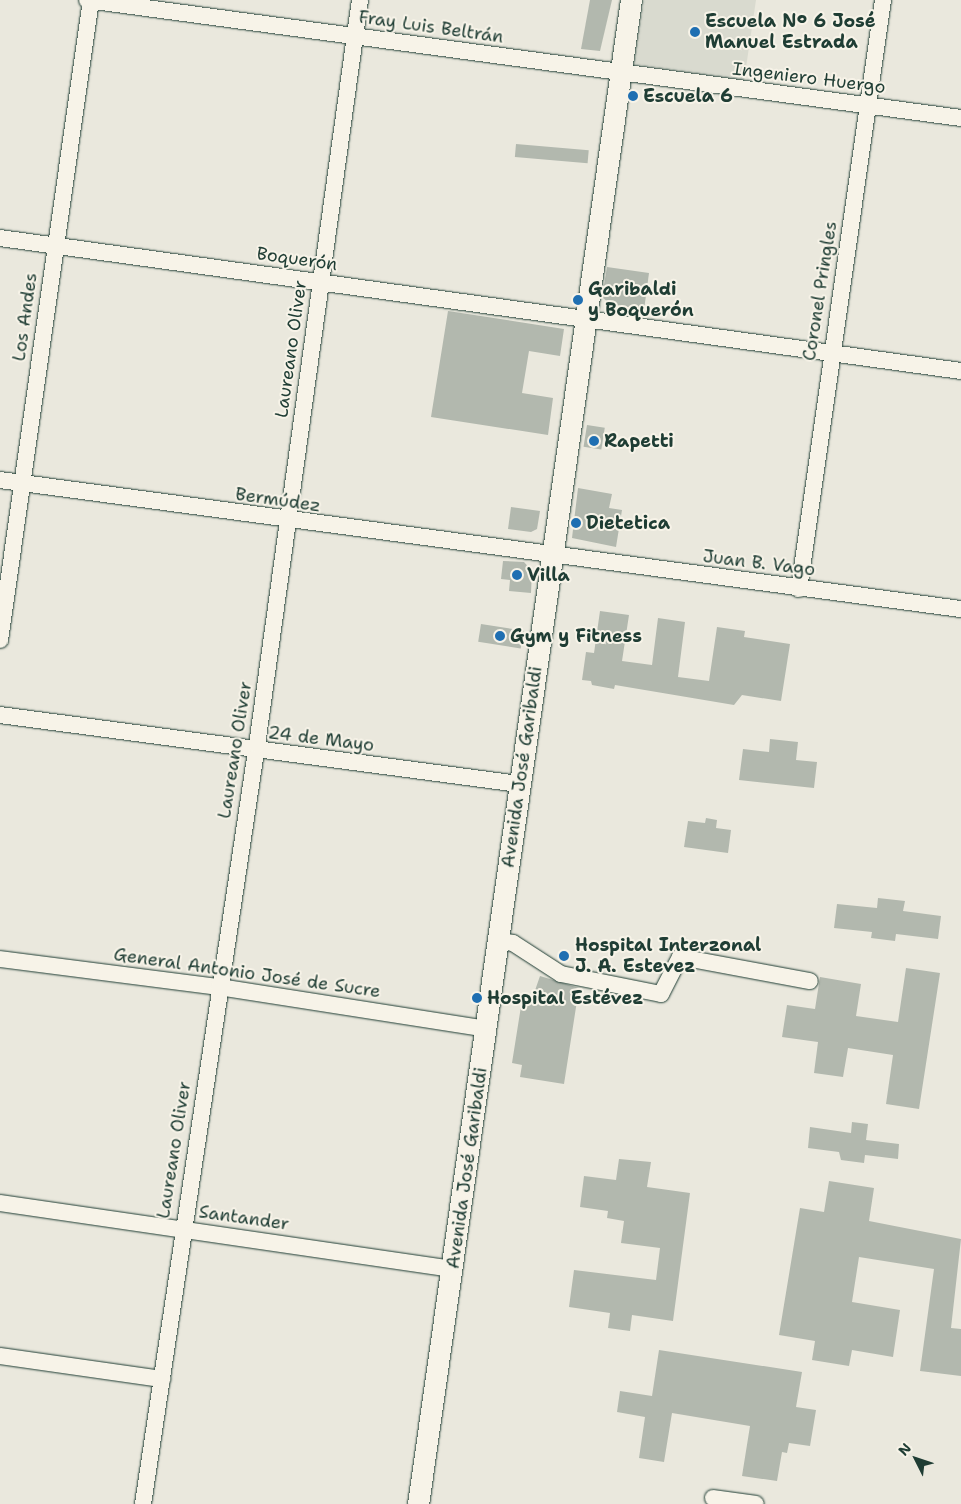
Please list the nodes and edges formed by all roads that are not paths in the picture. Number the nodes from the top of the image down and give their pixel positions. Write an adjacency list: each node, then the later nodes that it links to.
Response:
1 (87, 0): 2 (street, Fray Luis Beltrán)
2 (91, 0): 6 (street, Fray Luis Beltrán); 11 (street, Los Andes)
3 (360, 0): 6 (street, Laureano Oliver)
4 (631, 0): 7 (main road, Avenida José Garibaldi)
5 (883, 0): 8 (street, Coronel Pringles)
6 (355, 36): 7 (street, Fray Luis Beltrán); 12 (street, Laureano Oliver)
7 (621, 74): 8 (street, Ingeniero Huergo); 13 (main road, Avenida José Garibaldi)
8 (869, 105): 9 (street, Ingeniero Huergo); 14 (street, Coronel Pringles)
9 (961, 118)
10 (0, 238): 11 (street, Boquerón)
11 (56, 246): 12 (street, Boquerón); 17 (street, Los Andes)
12 (321, 283): 13 (street, Boquerón); 18 (street, Laureano Oliver)
13 (588, 319): 14 (street, Boquerón); 19 (main road, Avenida José Garibaldi)
14 (830, 352): 15 (street, Boquerón); 20 (street, Coronel Pringles)
15 (961, 371)
16 (0, 480): 17 (street, Bermúdez)
17 (21, 484): 18 (street, Bermúdez); 22 (street, Los Andes)
18 (287, 522): 19 (street, Bermúdez); 24 (street, Laureano Oliver)
19 (552, 557): 20 (street, Juan B. Vago); 25 (main road, Avenida José Garibaldi)
20 (799, 589): 21 (street, Juan B. Vago)
21 (961, 609)
22 (0, 640)
23 (0, 715): 24 (street, 24 de Mayo)
24 (256, 751): 25 (street, 24 de Mayo); 29 (street, Laureano Oliver)
25 (519, 784): 26 (main road, Avenida José Garibaldi)
26 (499, 941): 28 (street); 30 (main road, Avenida José Garibaldi)
27 (0, 959): 29 (street, General Antonio José de Sucre)
28 (810, 981)
29 (219, 987): 30 (street, General Antonio José de Sucre); 32 (street, Laureano Oliver)
30 (487, 1029): 33 (main road, Avenida José Garibaldi)
31 (0, 1203): 32 (street, Santander)
32 (182, 1228): 33 (street, Santander); 35 (street, Laureano Oliver)
33 (453, 1269): 38 (main road, Avenida José Garibaldi)
34 (0, 1356): 35 (street)
35 (162, 1379): 37 (street, Laureano Oliver)
36 (713, 1498): 39 (street)
37 (143, 1504)
38 (418, 1504)
39 (756, 1504)

